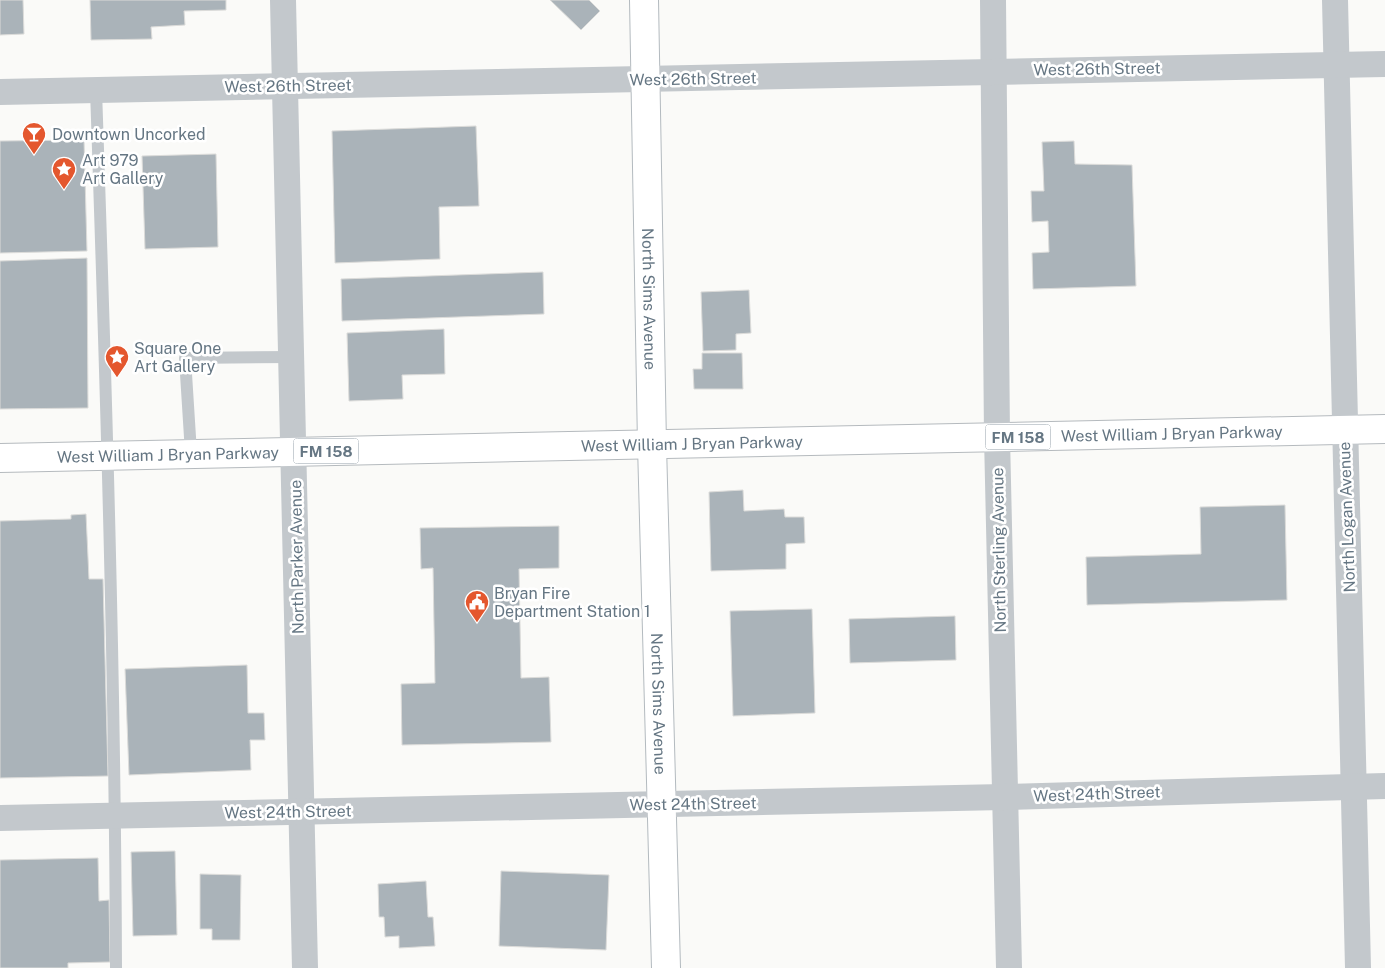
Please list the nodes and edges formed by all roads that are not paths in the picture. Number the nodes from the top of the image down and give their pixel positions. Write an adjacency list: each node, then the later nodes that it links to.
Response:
1 (283, 0): 9 (street, North Parker Avenue)
2 (644, 0): 8 (main road, North Sims Avenue)
3 (992, 0): 7 (street, North Sterling Avenue)
4 (1335, 0): 6 (street, North Logan Avenue)
5 (1385, 64): 6 (street, West 26th Street)
6 (1336, 66): 7 (street, West 26th Street); 13 (street, North Logan Avenue)
7 (994, 71): 8 (street, West 26th Street); 15 (street, North Sterling Avenue)
8 (646, 80): 9 (street, West 26th Street); 16 (main road, North Sims Avenue)
9 (286, 85): 10 (street, West 26th Street); 12 (street, North Parker Avenue)
10 (96, 90): 11 (street, West 26th Street); 19 (lane)
11 (0, 92)
12 (292, 356): 17 (street, North Parker Avenue); 18 (lane)
13 (1344, 430): 14 (main road, West William J Bryan Parkway / FM 158); 15 (main road, West William J Bryan Parkway / FM 158); 21 (street, North Logan Avenue)
14 (1385, 430)
15 (997, 437): 16 (main road, West William J Bryan Parkway / FM 158); 23 (street, North Sterling Avenue)
16 (652, 445): 17 (main road, West William J Bryan Parkway / FM 158); 24 (main road, North Sims Avenue)
17 (294, 452): 18 (main road, West William J Bryan Parkway / FM 158); 25 (street, North Parker Avenue)
18 (191, 453): 19 (main road, West William J Bryan Parkway / FM 158)
19 (108, 456): 20 (main road, West William J Bryan Parkway / FM 158); 26 (lane)
20 (0, 458)
21 (1355, 786): 22 (street, West 24th Street); 23 (street, West 24th Street); 32 (street, North Logan Avenue)
22 (1385, 786)
23 (1004, 797): 24 (street, West 24th Street); 31 (street, North Sterling Avenue)
24 (662, 804): 25 (street, West 24th Street); 30 (main road, North Sims Avenue)
25 (302, 812): 26 (street, West 24th Street); 29 (street, North Parker Avenue)
26 (115, 815): 27 (street, West 24th Street); 28 (lane)
27 (0, 818)
28 (116, 968)
29 (305, 968)
30 (666, 968)
31 (1009, 968)
32 (1358, 968)

